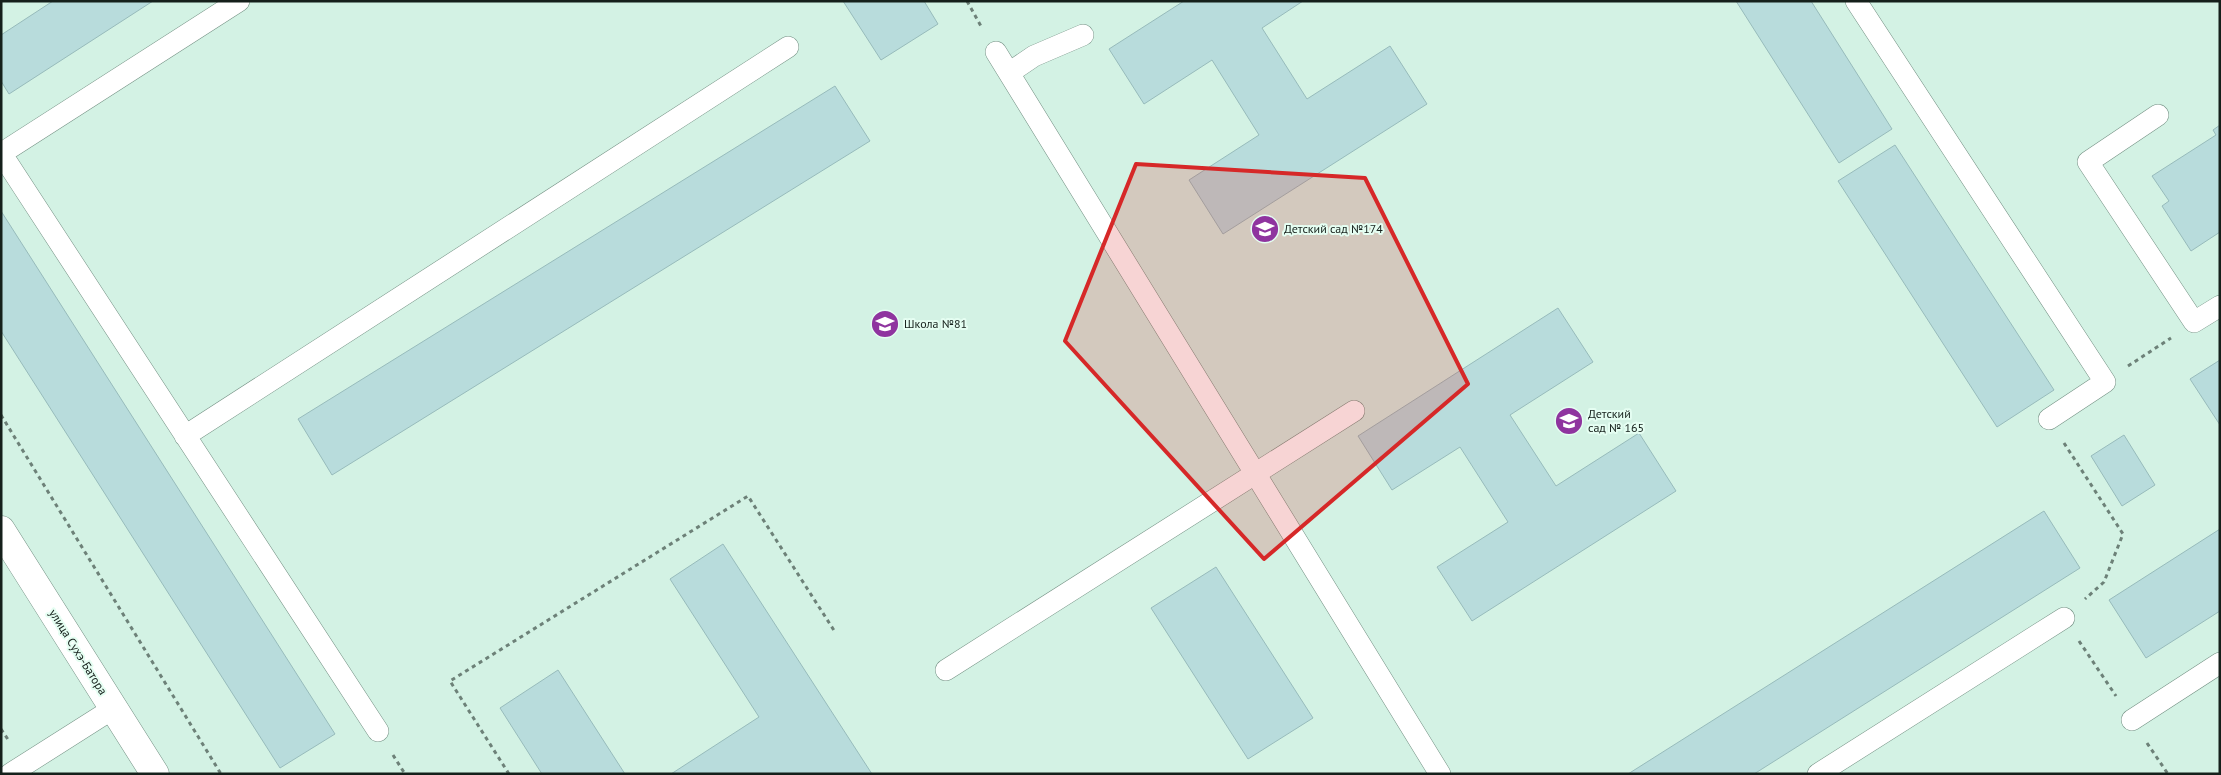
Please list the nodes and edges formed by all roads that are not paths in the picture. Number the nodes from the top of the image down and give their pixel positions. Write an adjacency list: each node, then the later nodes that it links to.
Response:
1 (239, 1): 8 (lane)
2 (1856, 1): 11 (lane)
3 (1083, 35): 6 (lane)
4 (788, 47): 12 (lane)
5 (996, 52): 6 (lane)
6 (1009, 73): 13 (lane)
7 (2158, 115): 9 (lane)
8 (1, 153): 12 (lane)
9 (2220, 306)
10 (1354, 411): 13 (lane)
11 (2049, 419)
12 (185, 436): 20 (lane)
13 (1256, 475): 17 (lane); 23 (lane)
14 (1, 530): 18 (street, улица Сухэ-Батора)
15 (2064, 618): 24 (lane)
16 (2220, 663): 19 (lane)
17 (946, 670)
18 (114, 708): 21 (lane); 22 (street, улица Сухэ-Батора)
19 (2132, 720)
20 (378, 731)
21 (10, 774)
22 (155, 774)
23 (1440, 774)
24 (1818, 774)

